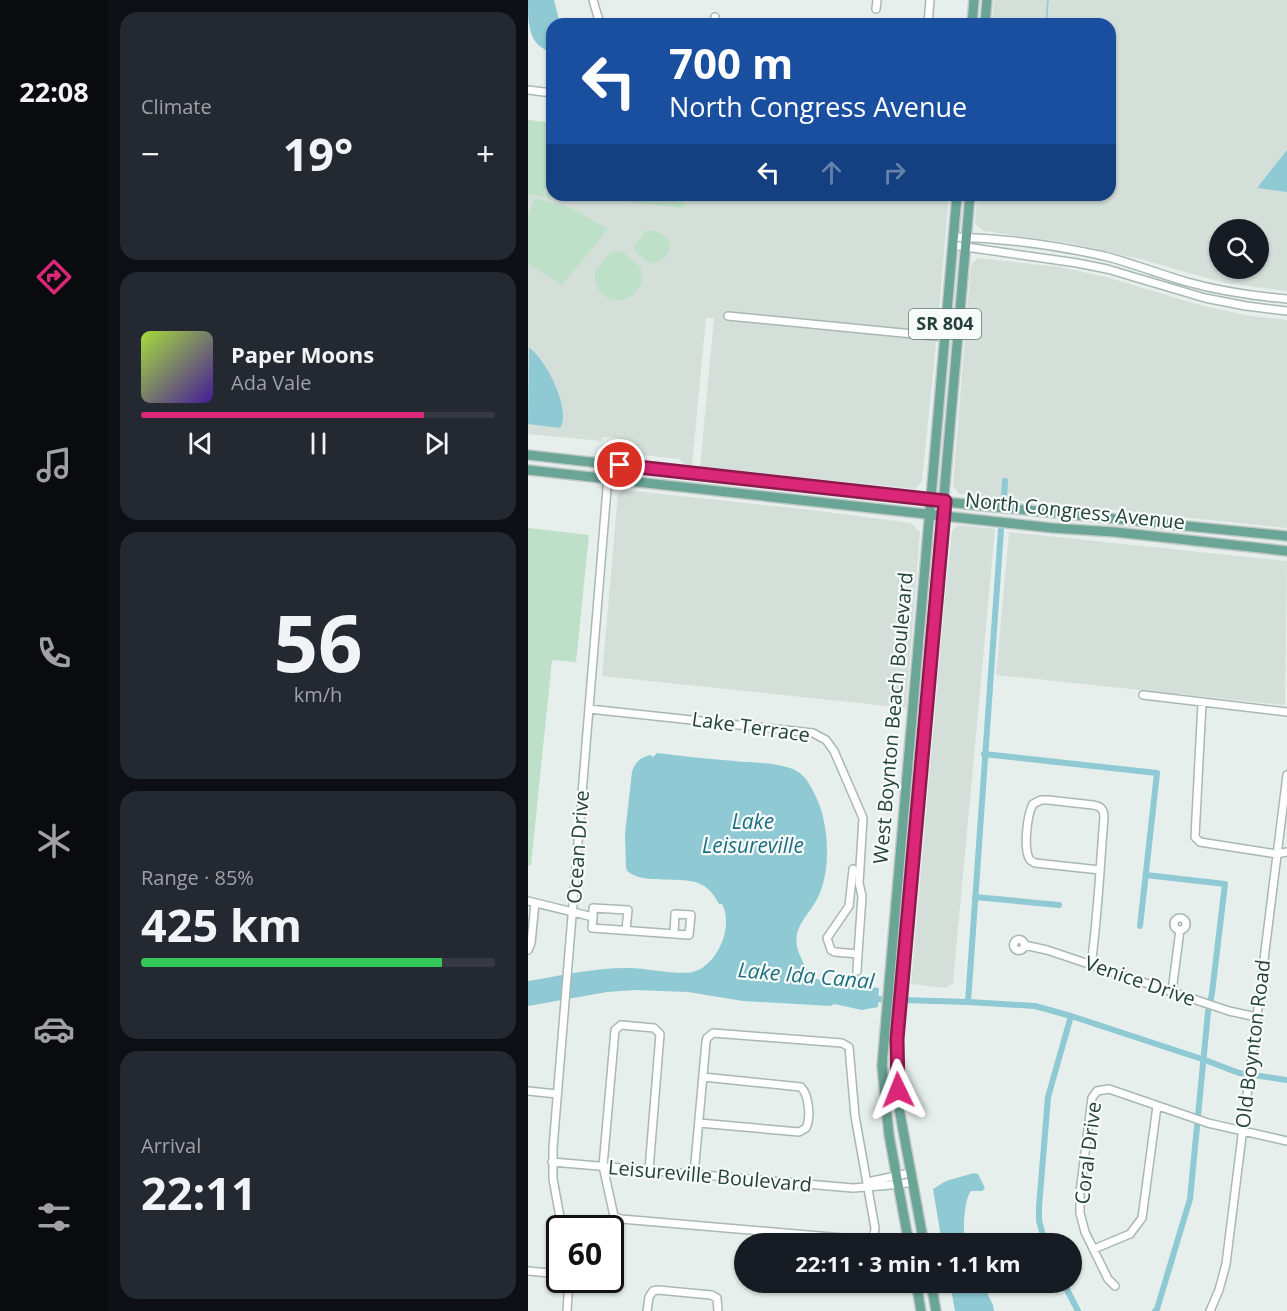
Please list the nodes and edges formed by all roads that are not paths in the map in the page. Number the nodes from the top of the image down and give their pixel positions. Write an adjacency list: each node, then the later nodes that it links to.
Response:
1 (593, 0): 7 (street)
2 (878, 0): 6 (street)
3 (930, 0): 8 (street)
4 (974, 0): 9 (main road)
5 (987, 0): 10 (main road)
6 (876, 9)
7 (598, 18)
8 (928, 18)
9 (972, 18)
10 (986, 18)
11 (528, 90): 12 (street)
12 (546, 92)
13 (956, 201): 16 (main road, West Boynton Beach Boulevard / SR 804)
14 (970, 201): 15 (main road, West Boynton Beach Boulevard / SR 804)
15 (967, 237): 16 (street); 17 (main road, West Boynton Beach Boulevard / SR 804); 18 (street)
16 (953, 241): 17 (street); 21 (main road, West Boynton Beach Boulevard / SR 804)
17 (966, 248): 19 (street); 31 (main road, West Boynton Beach Boulevard / SR 804)
18 (1287, 299)
19 (1287, 311)
20 (728, 316): 21 (street)
21 (944, 337): 30 (main road, West Boynton Beach Boulevard / SR 804)
22 (528, 455): 23 (main road, North Congress Avenue)
23 (609, 464): 25 (street, Ocean Drive); 26 (main road, North Congress Avenue)
24 (528, 470): 25 (main road, North Congress Avenue)
25 (609, 479): 28 (main road, North Congress Avenue); 45 (street, Ocean Drive)
26 (770, 481): 27 (main road, North Congress Avenue); 28 (main road)
27 (790, 483): 29 (main road); 30 (main road, North Congress Avenue)
28 (747, 494): 29 (main road, North Congress Avenue)
29 (775, 497): 32 (main road, North Congress Avenue)
30 (930, 499): 31 (main road, North Congress Avenue); 32 (main road, West Boynton Beach Boulevard / SR 804)
31 (945, 501): 33 (main road, West Boynton Beach Boulevard / SR 804); 34 (main road, North Congress Avenue)
32 (929, 515): 33 (main road, North Congress Avenue); 40 (main road, West Boynton Beach Boulevard / SR 804)
33 (943, 516): 36 (main road, North Congress Avenue); 41 (main road, West Boynton Beach Boulevard / SR 804)
34 (1172, 524): 35 (main road, North Congress Avenue); 36 (main road)
35 (1189, 526): 37 (main road, North Congress Avenue); 38 (main road)
36 (1141, 535): 38 (main road, North Congress Avenue)
37 (1287, 536)
38 (1164, 537): 39 (main road, North Congress Avenue)
39 (1287, 551)
40 (915, 678): 41 (main road); 43 (main road, West Boynton Beach Boulevard / SR 804)
41 (927, 693): 47 (main road, West Boynton Beach Boulevard / SR 804)
42 (1143, 695): 44 (street)
43 (913, 699): 47 (main road); 79 (main road, West Boynton Beach Boulevard / SR 804)
44 (1202, 703): 46 (street); 50 (street)
45 (589, 709): 55 (street, Ocean Drive); 62 (street, Lake Terrace)
46 (1287, 712)
47 (925, 715): 78 (main road, West Boynton Beach Boulevard / SR 804)
48 (1287, 776): 50 (street, Old Boynton Road)
49 (1287, 852): 50 (street)
50 (1277, 854): 51 (street); 66 (street, Old Boynton Road)
51 (1287, 860)
52 (853, 869): 62 (street)
53 (1100, 870): 53 (street); 63 (street)
54 (532, 902): 55 (street); 61 (street)
55 (573, 912): 56 (street); 69 (street, Ocean Drive)
56 (593, 917): 57 (street); 57 (street)
57 (626, 930): 59 (street)
58 (1180, 930): 65 (street)
59 (674, 934)
60 (1024, 945): 63 (street, Venice Drive)
61 (528, 950)
62 (858, 954): 64 (street, Lake Terrace)
63 (1091, 964): 65 (street, Venice Drive)
64 (857, 971)
65 (1172, 992): 66 (street, Venice Drive)
66 (1256, 1017): 72 (street, Old Boynton Road)
67 (703, 1077): 71 (street); 71 (street); 80 (street)
68 (528, 1091): 69 (street)
69 (557, 1094): 74 (street, Ocean Drive)
70 (1157, 1106): 72 (street, Coral Drive); 84 (street); 84 (street, Coral Drive)
71 (699, 1123): 77 (street)
72 (1242, 1131): 73 (street, Coral Drive); 96 (street, Old Boynton Road)
73 (1287, 1141)
74 (552, 1162): 75 (street, Leisureville Boulevard); 81 (street, Ocean Drive)
75 (603, 1166): 76 (street, Leisureville Boulevard); 76 (street); 80 (street)
76 (649, 1170): 77 (street, Leisureville Boulevard)
77 (694, 1174): 80 (street, Leisureville Boulevard)
78 (911, 1178): 79 (street, Leisureville Boulevard); 83 (main road, West Boynton Beach Boulevard / SR 804)
79 (896, 1181): 80 (street, Leisureville Boulevard); 82 (main road, West Boynton Beach Boulevard / SR 804)
80 (867, 1186)
81 (559, 1215)
82 (907, 1233)
83 (922, 1233)
84 (1094, 1249): 87 (street, Coral Drive)
85 (528, 1271): 86 (street)
86 (546, 1273)
87 (1115, 1286)
88 (568, 1293): 91 (street)
89 (918, 1293): 94 (main road)
90 (933, 1293): 95 (main road)
91 (567, 1311)
92 (647, 1311): 93 (street)
93 (718, 1311)
94 (921, 1311)
95 (936, 1311)
96 (1210, 1311)

